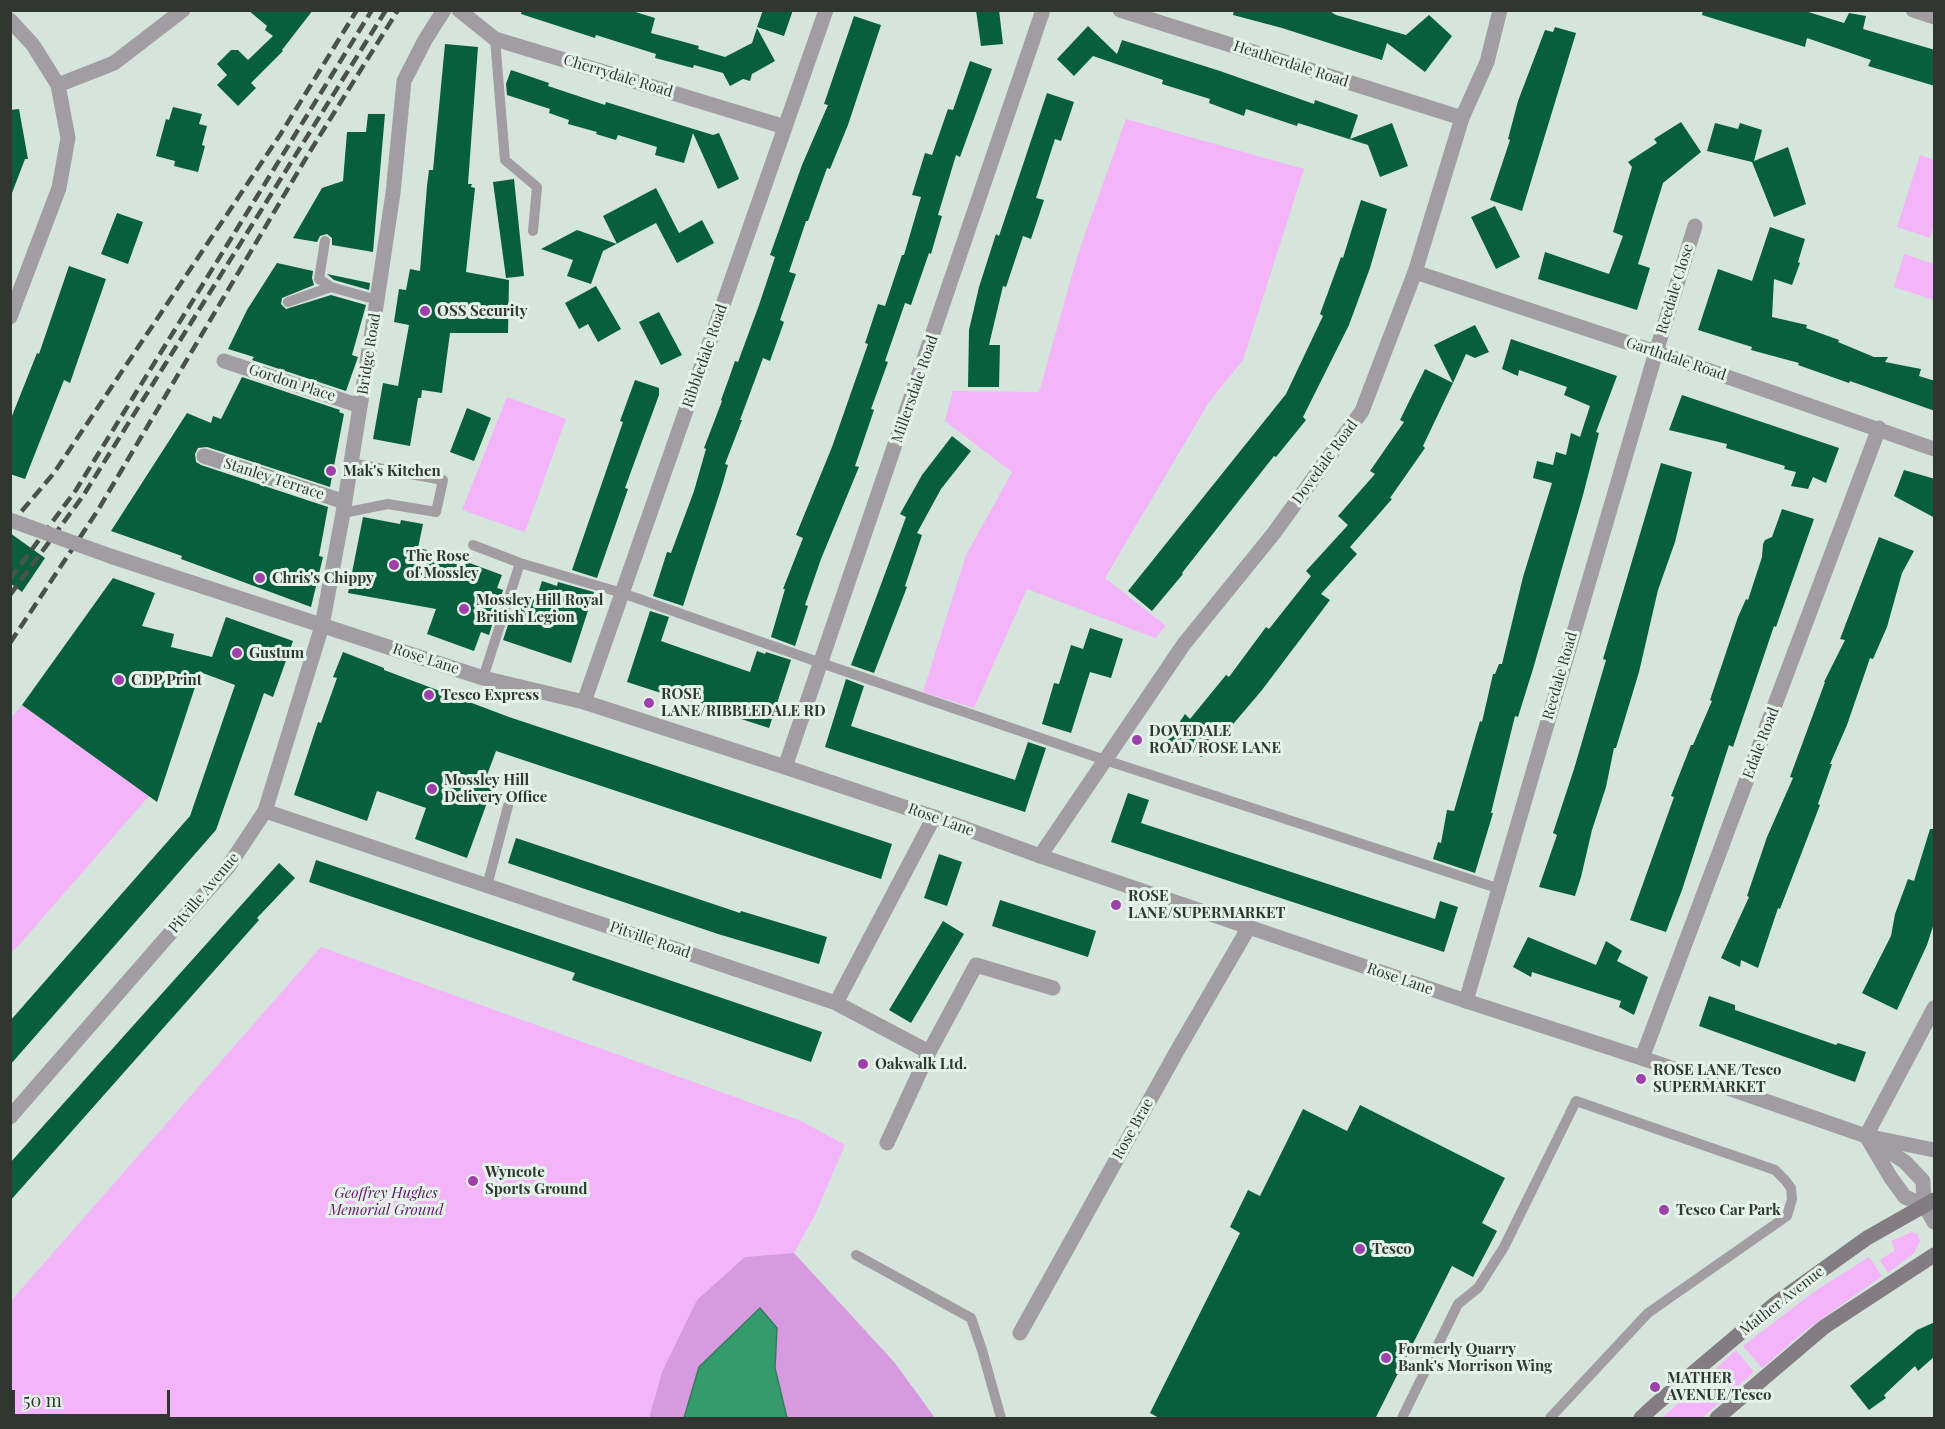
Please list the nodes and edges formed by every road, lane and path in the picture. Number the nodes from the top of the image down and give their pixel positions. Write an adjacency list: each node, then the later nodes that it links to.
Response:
1 (183, 10): 12 (street)
2 (444, 10): 20 (street, Bridge Road)
3 (459, 10): 11 (street, Cherrydale Road)
4 (826, 10): 14 (street, Ribbledale Road)
5 (1043, 10): 36 (street, Millersdale Road)
6 (1120, 10): 13 (street, Heatherdale Road)
7 (1500, 10): 13 (street, Dovedale Road)
8 (1913, 10): 9 (street)
9 (1935, 17)
10 (10, 20): 12 (street)
11 (495, 39): 14 (street, Cherrydale Road); 16 (lane)
12 (58, 85): 22 (street)
13 (1462, 118): 18 (street, Dovedale Road)
14 (785, 127): 34 (street, Ribbledale Road)
15 (1695, 226): 23 (street, Reedale Close)
16 (533, 231)
17 (325, 241): 19 (lane)
18 (1415, 272): 23 (street, Garthdale Road); 39 (street, Dovedale Road)
19 (332, 287): 20 (lane); 21 (lane)
20 (377, 300): 25 (street, Bridge Road)
21 (288, 302)
22 (10, 317)
23 (1656, 352): 26 (street, Garthdale Road); 46 (street, Reedale Road)
24 (224, 361): 25 (street, Gordon Place)
25 (360, 406): 29 (street, Bridge Road)
26 (1880, 428): 27 (street, Garthdale Road); 53 (street, Edale Road)
27 (1935, 449)
28 (204, 456): 30 (street, Stanley Terrace)
29 (351, 463): 30 (street, Bridge Road); 30 (lane)
30 (344, 507): 35 (street, Bridge Road)
31 (10, 520): 35 (street, Rose Lane, bridge)
32 (474, 545): 33 (lane)
33 (520, 563): 34 (lane); 37 (lane)
34 (622, 593): 36 (lane); 38 (street, Ribbledale Road)
35 (322, 626): 37 (street, Rose Lane); 42 (street, Pitville Avenue)
36 (821, 663): 39 (lane); 40 (street, Millersdale Road)
37 (483, 678): 38 (street, Rose Lane)
38 (584, 702): 40 (street, Rose Lane)
39 (1105, 760): 44 (street, Dovedale Road); 46 (lane)
40 (785, 767): 43 (street, Rose Lane)
41 (508, 806): 45 (lane)
42 (265, 811): 45 (street, Pitville Road); 54 (street, Pitville Avenue)
43 (934, 817): 44 (street, Rose Lane); 50 (street)
44 (1040, 856): 47 (street, Rose Lane)
45 (487, 886): 50 (street, Pitville Road)
46 (1497, 888): 49 (street, Reedale Road)
47 (1249, 927): 49 (street, Rose Lane); 62 (street, Rose Brae)
48 (1053, 988): 52 (street)
49 (1466, 1001): 53 (street, Rose Lane)
50 (836, 1003): 52 (street, Pitville Road)
51 (1935, 1008): 55 (street)
52 (929, 1052): 56 (street)
53 (1642, 1058): 55 (street, Rose Lane)
54 (10, 1117)
55 (1866, 1136): 57 (street); 58 (street); 58 (street)
56 (887, 1143)
57 (1935, 1150)
58 (1929, 1202): 59 (street); 66 (main road, Mather Avenue)
59 (1935, 1222)
60 (856, 1255): 63 (lane)
61 (1935, 1255): 67 (main road)
62 (1020, 1333)
63 (1000, 1419)
64 (1402, 1419): 65 (lane)
65 (1550, 1419)
66 (1641, 1419)
67 (1717, 1419)

